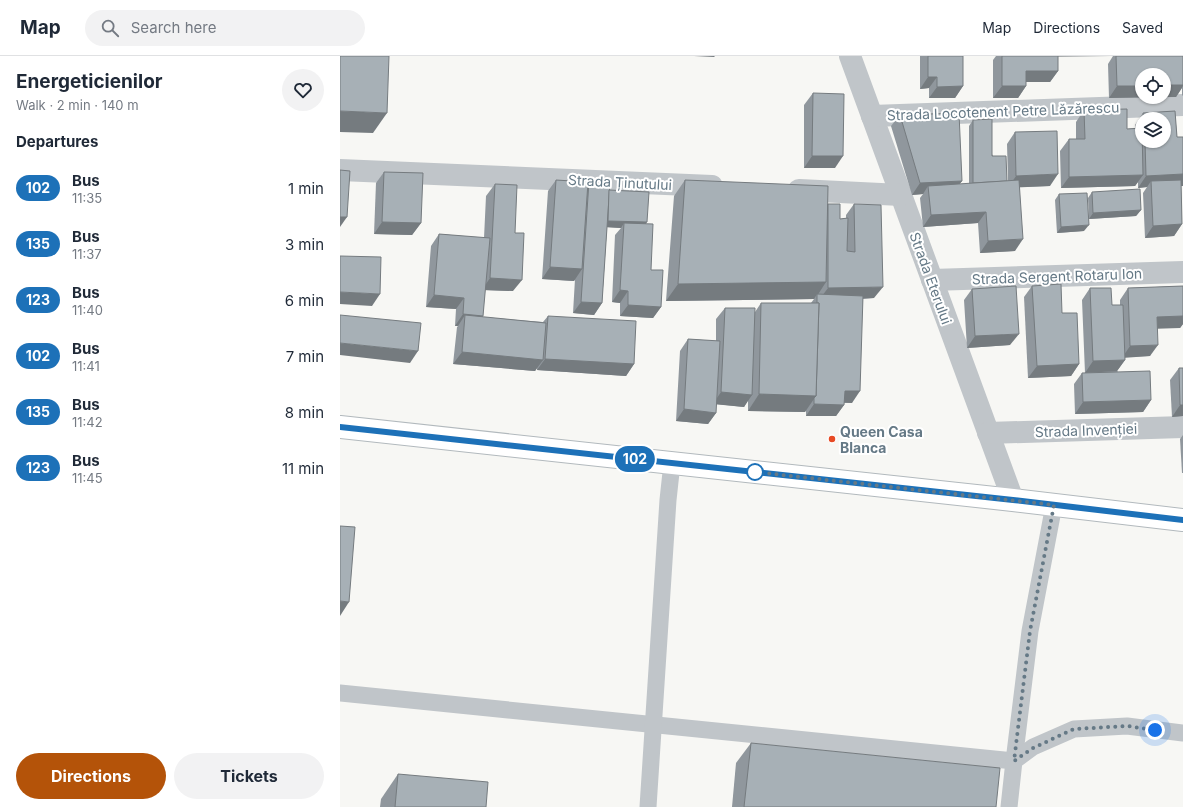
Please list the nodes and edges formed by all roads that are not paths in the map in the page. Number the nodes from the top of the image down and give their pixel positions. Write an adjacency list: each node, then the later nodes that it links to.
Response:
1 (850, 56): 3 (street, Strada Eterului)
2 (1183, 105): 3 (street, Strada Locotenent Petre Lăzărescu)
3 (872, 116): 7 (street, Strada Eterului)
4 (340, 170): 5 (street, Strada Ținutului)
5 (735, 187)
6 (782, 190): 7 (street)
7 (901, 195): 9 (street, Strada Eterului)
8 (1183, 272): 9 (street, Strada Sergent Rotaru Ion)
9 (932, 280): 12 (street, Strada Eterului)
10 (340, 427): 13 (street)
11 (1183, 427): 12 (street, Strada Invenției)
12 (988, 433): 14 (street, Strada Eterului)
13 (672, 463): 14 (street); 18 (lane)
14 (1013, 500): 15 (street)
15 (1054, 505): 16 (street); 20 (lane)
16 (1183, 520)
17 (340, 693): 18 (lane)
18 (654, 724): 20 (lane); 21 (lane)
19 (1183, 734): 20 (lane)
20 (1014, 761): 22 (lane)
21 (648, 807)
22 (1009, 807)

